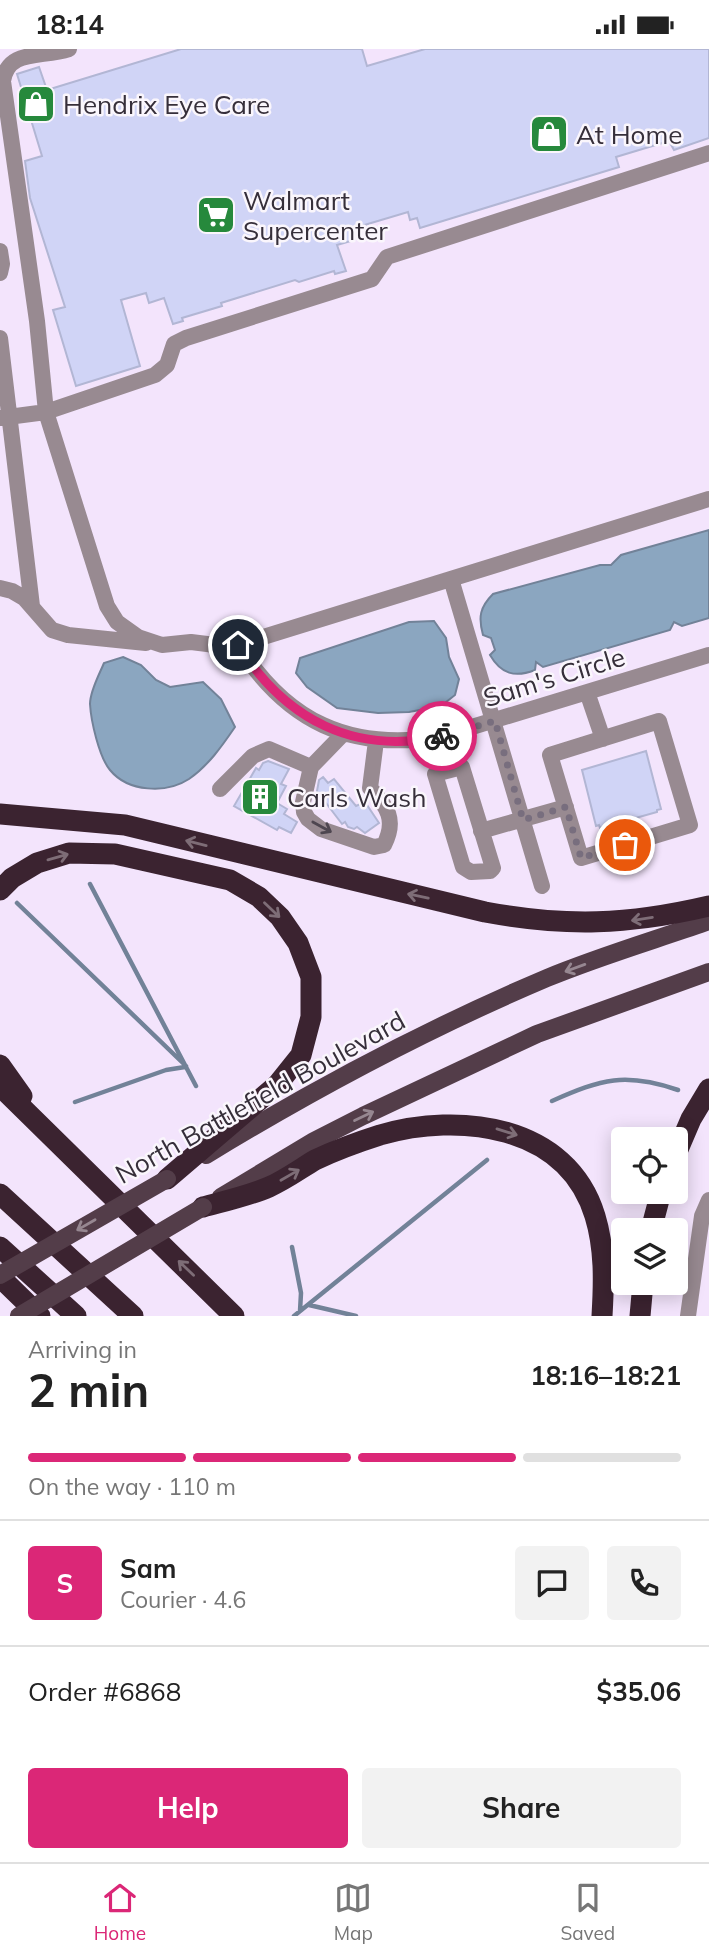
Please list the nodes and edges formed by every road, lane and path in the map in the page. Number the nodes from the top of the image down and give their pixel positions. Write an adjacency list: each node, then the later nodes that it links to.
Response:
1 (69, 49): 6 (street)
2 (709, 152): 6 (street)
3 (0, 251): 4 (street)
4 (0, 272)
5 (0, 338): 7 (street)
6 (46, 412): 7 (street); 12 (street)
7 (5, 417): 11 (street)
8 (709, 499): 9 (street)
9 (451, 579): 13 (street); 16 (street)
10 (0, 588): 11 (street)
11 (32, 606): 12 (street)
12 (162, 645): 13 (street)
13 (238, 645): 17 (street, Sam's Circle)
14 (709, 655): 15 (street, Sam's Circle)
15 (587, 692): 16 (street, Sam's Circle); 18 (street)
16 (495, 721): 19 (street, Sam's Circle); 24 (street)
17 (344, 733): 19 (street, Sam's Circle); 20 (street)
18 (603, 739): 22 (street); 22 (street)
19 (376, 741): 20 (street, one-way to 19)
20 (311, 767): 21 (street)
21 (220, 789)
22 (566, 807): 24 (street)
23 (0, 814): 28 (highway, one-way to 23)
24 (523, 820): 25 (street); 26 (street)
25 (481, 831): 25 (street)
26 (542, 887)
27 (0, 890): 36 (highway, one-way to 36)
28 (709, 906)
29 (709, 921): 36 (main road, North Battlefield Boulevard, one-way to 36)
30 (709, 972): 39 (main road, one-way to 30)
31 (0, 1065): 35 (highway)
32 (0, 1086): 35 (highway)
33 (709, 1089): 34 (highway)
34 (688, 1127)
35 (46, 1132): 49 (highway, one-way to 35)
36 (167, 1179): 42 (main road, North Battlefield Boulevard, one-way to 42, bridge)
37 (0, 1194): 48 (highway)
38 (709, 1200): 52 (street)
39 (203, 1207): 44 (main road, bridge); 50 (highway, one-way to 50)
40 (0, 1212): 47 (highway)
41 (0, 1247): 46 (highway)
42 (0, 1276): 45 (highway)
43 (642, 1295): 51 (highway)
44 (19, 1316)
45 (40, 1316)
46 (76, 1316)
47 (115, 1316)
48 (133, 1316)
49 (234, 1316)
50 (602, 1316)
51 (640, 1316)
52 (688, 1316)

